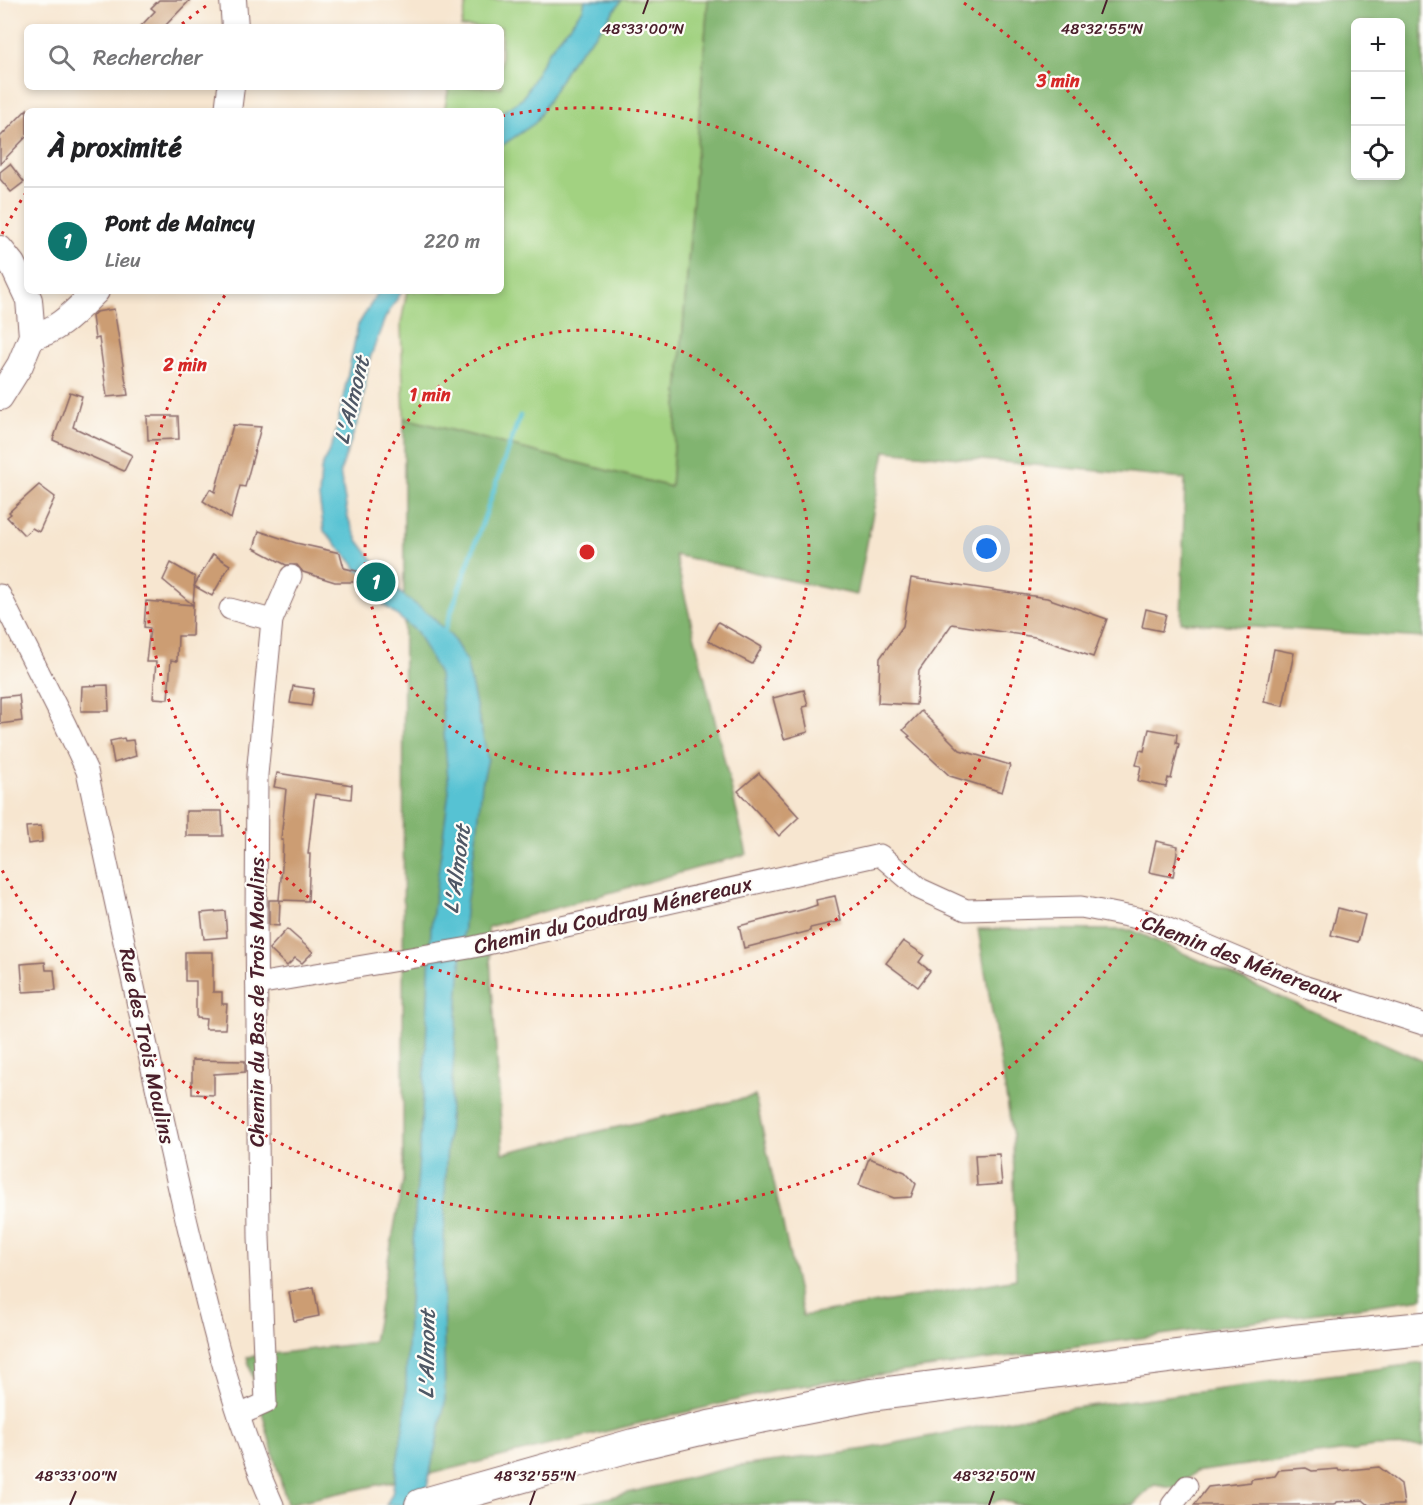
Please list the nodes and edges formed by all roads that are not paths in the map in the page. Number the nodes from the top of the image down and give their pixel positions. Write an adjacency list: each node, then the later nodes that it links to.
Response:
1 (233, 0): 2 (street)
2 (235, 24)
3 (231, 90): 4 (street)
4 (228, 108)
5 (0, 249): 6 (street)
6 (24, 289)
7 (26, 294): 9 (street)
8 (93, 294): 9 (street)
9 (32, 336): 10 (street)
10 (0, 397)
11 (291, 576): 14 (street, Chemin du Bas de Trois Moulins)
12 (0, 596): 20 (street, Rue des Trois Moulins)
13 (230, 609): 14 (street)
14 (272, 620): 16 (street, Chemin du Bas de Trois Moulins)
15 (952, 903): 16 (street, Chemin du Coudray Ménereaux); 17 (street, Chemin des Ménereaux)
16 (257, 984): 20 (street, Chemin du Bas de Trois Moulins)
17 (1423, 1024)
18 (1423, 1328): 21 (main road)
19 (1423, 1342): 21 (main road)
20 (239, 1414): 23 (street, Rue des Trois Moulins)
21 (542, 1477): 24 (main road); 25 (main road)
22 (1187, 1486): 26 (street)
23 (273, 1505)
24 (421, 1505)
25 (475, 1505)
26 (1172, 1505)

